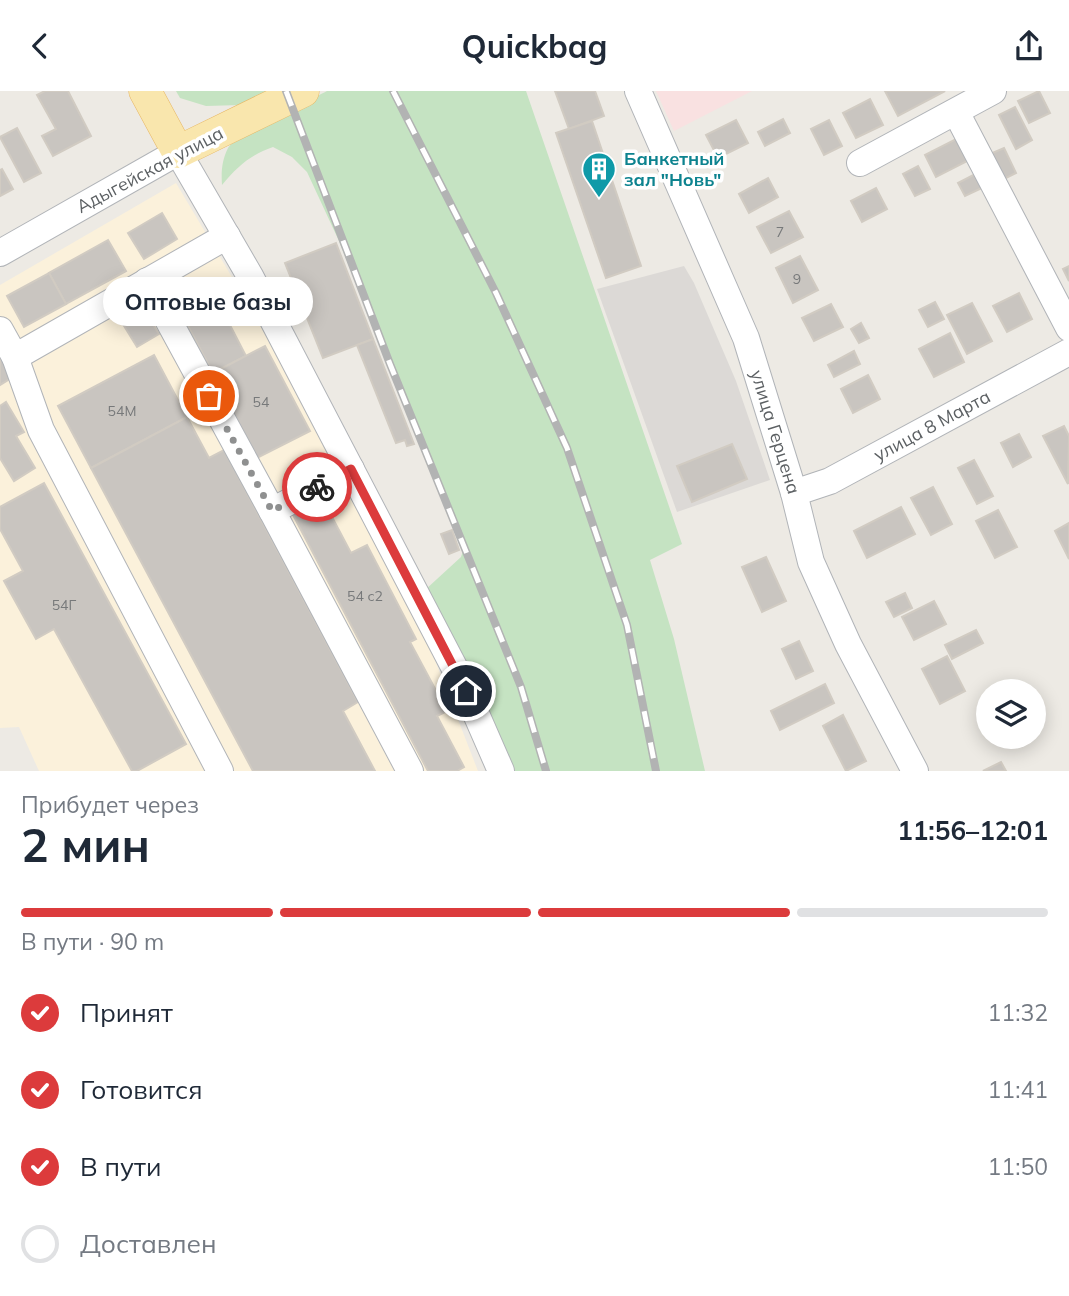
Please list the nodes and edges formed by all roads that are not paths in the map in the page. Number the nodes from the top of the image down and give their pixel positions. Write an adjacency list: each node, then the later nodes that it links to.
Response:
1 (145, 91): 6 (main road)
2 (303, 91): 6 (main road, Адыгейская улица)
3 (638, 91): 16 (street, улица Герцена)
4 (993, 91): 5 (street)
5 (956, 112): 7 (street); 11 (street)
6 (178, 152): 8 (street); 9 (street, Адыгейская улица)
7 (860, 163)
8 (227, 236): 10 (street); 15 (street)
9 (0, 253)
10 (147, 281): 14 (street); 17 (street)
11 (1069, 328)
12 (0, 330): 14 (street)
13 (1069, 352): 16 (street, улица 8 Марта)
14 (15, 357): 18 (street)
15 (351, 469): 17 (street); 20 (street)
16 (794, 493): 21 (street, улица Герцена)
17 (272, 511): 19 (street)
18 (220, 771)
19 (410, 771)
20 (501, 771)
21 (915, 771)

